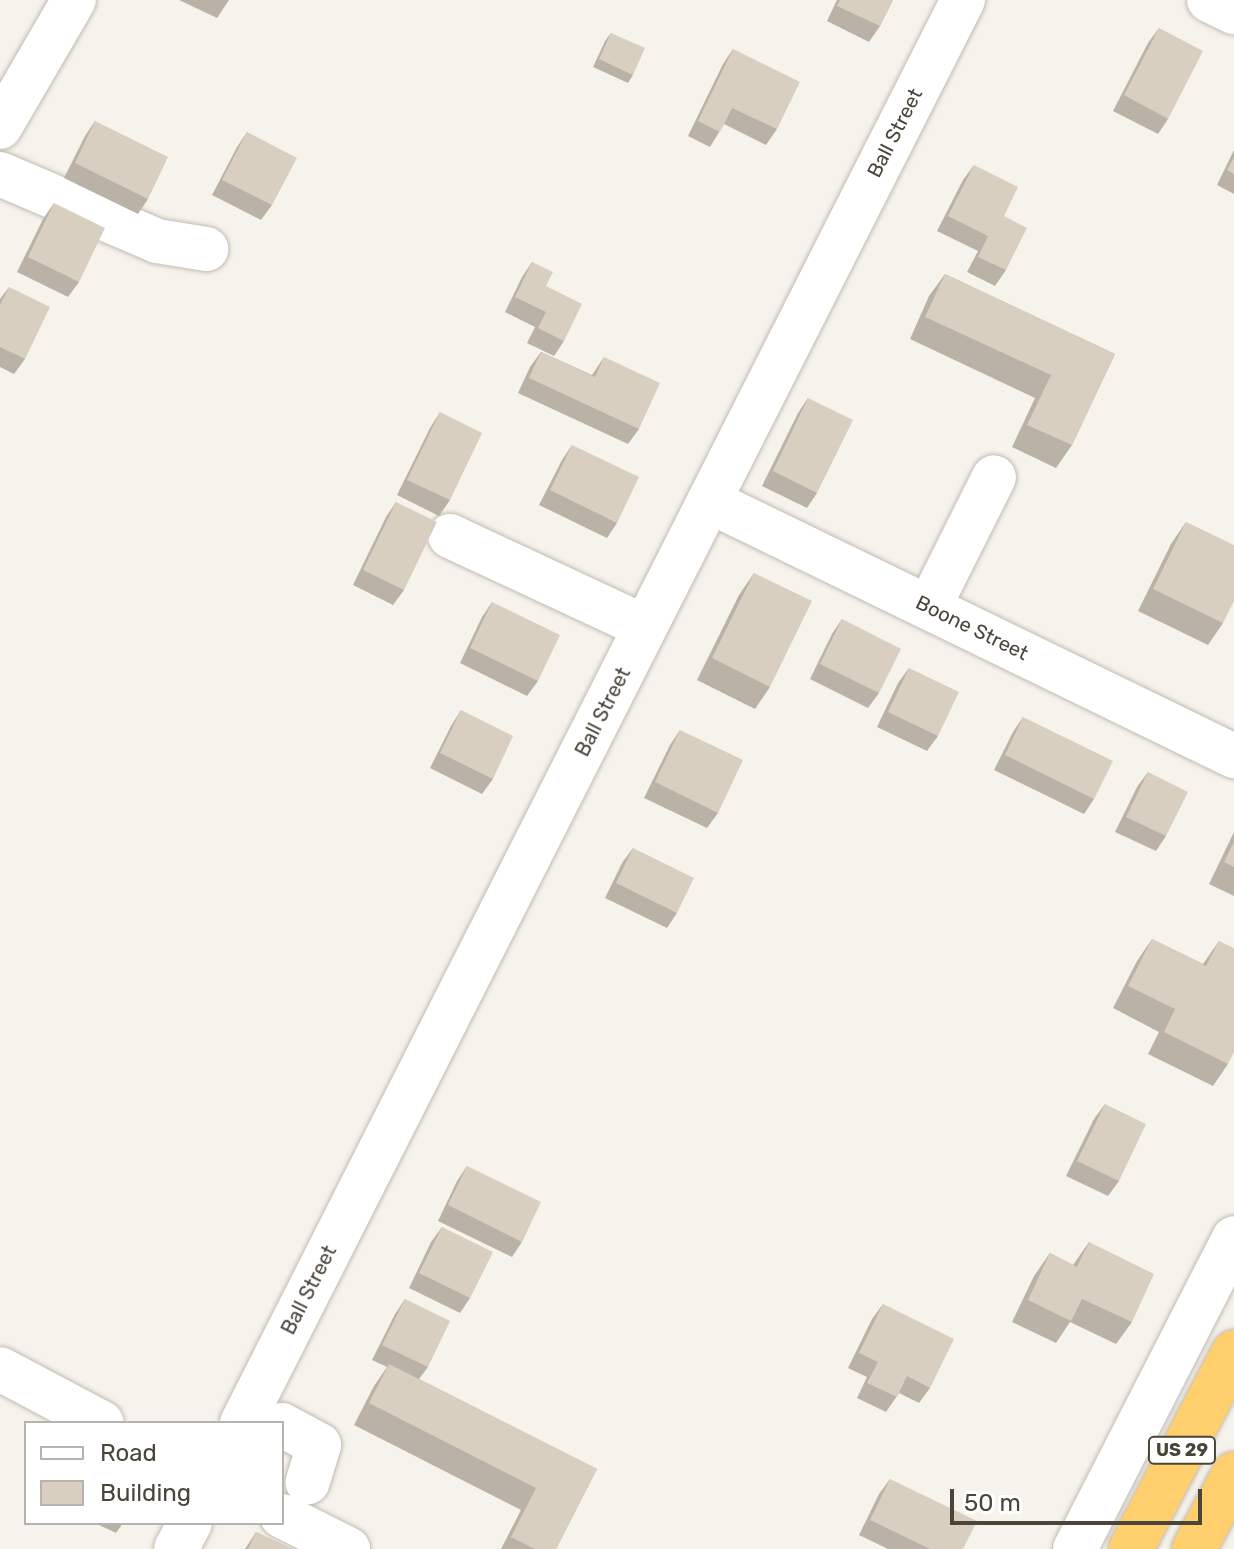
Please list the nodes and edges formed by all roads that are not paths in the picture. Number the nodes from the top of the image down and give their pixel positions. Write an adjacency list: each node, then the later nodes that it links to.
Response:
1 (963, 0): 9 (street, Ball Street)
2 (1209, 0): 4 (street)
3 (65, 3): 5 (street)
4 (1234, 12)
5 (0, 127)
6 (0, 174): 7 (street)
7 (206, 249)
8 (994, 477): 11 (street)
9 (709, 501): 11 (street, Boone Street); 12 (street, Ball Street)
10 (450, 536): 12 (street)
11 (929, 607): 13 (street, Boone Street)
12 (645, 627): 18 (street, Ball Street)
13 (1234, 756)
14 (1234, 1238): 26 (street)
15 (1234, 1352): 27 (highway, US 29)
16 (0, 1369): 17 (street)
17 (98, 1421)
18 (262, 1421)
19 (284, 1430): 21 (street)
20 (1234, 1474): 28 (highway, US 29)
21 (308, 1482)
22 (284, 1517): 25 (street)
23 (189, 1525): 24 (street)
24 (176, 1549)
25 (348, 1549)
26 (1075, 1549)
27 (1131, 1549)
28 (1194, 1549)

